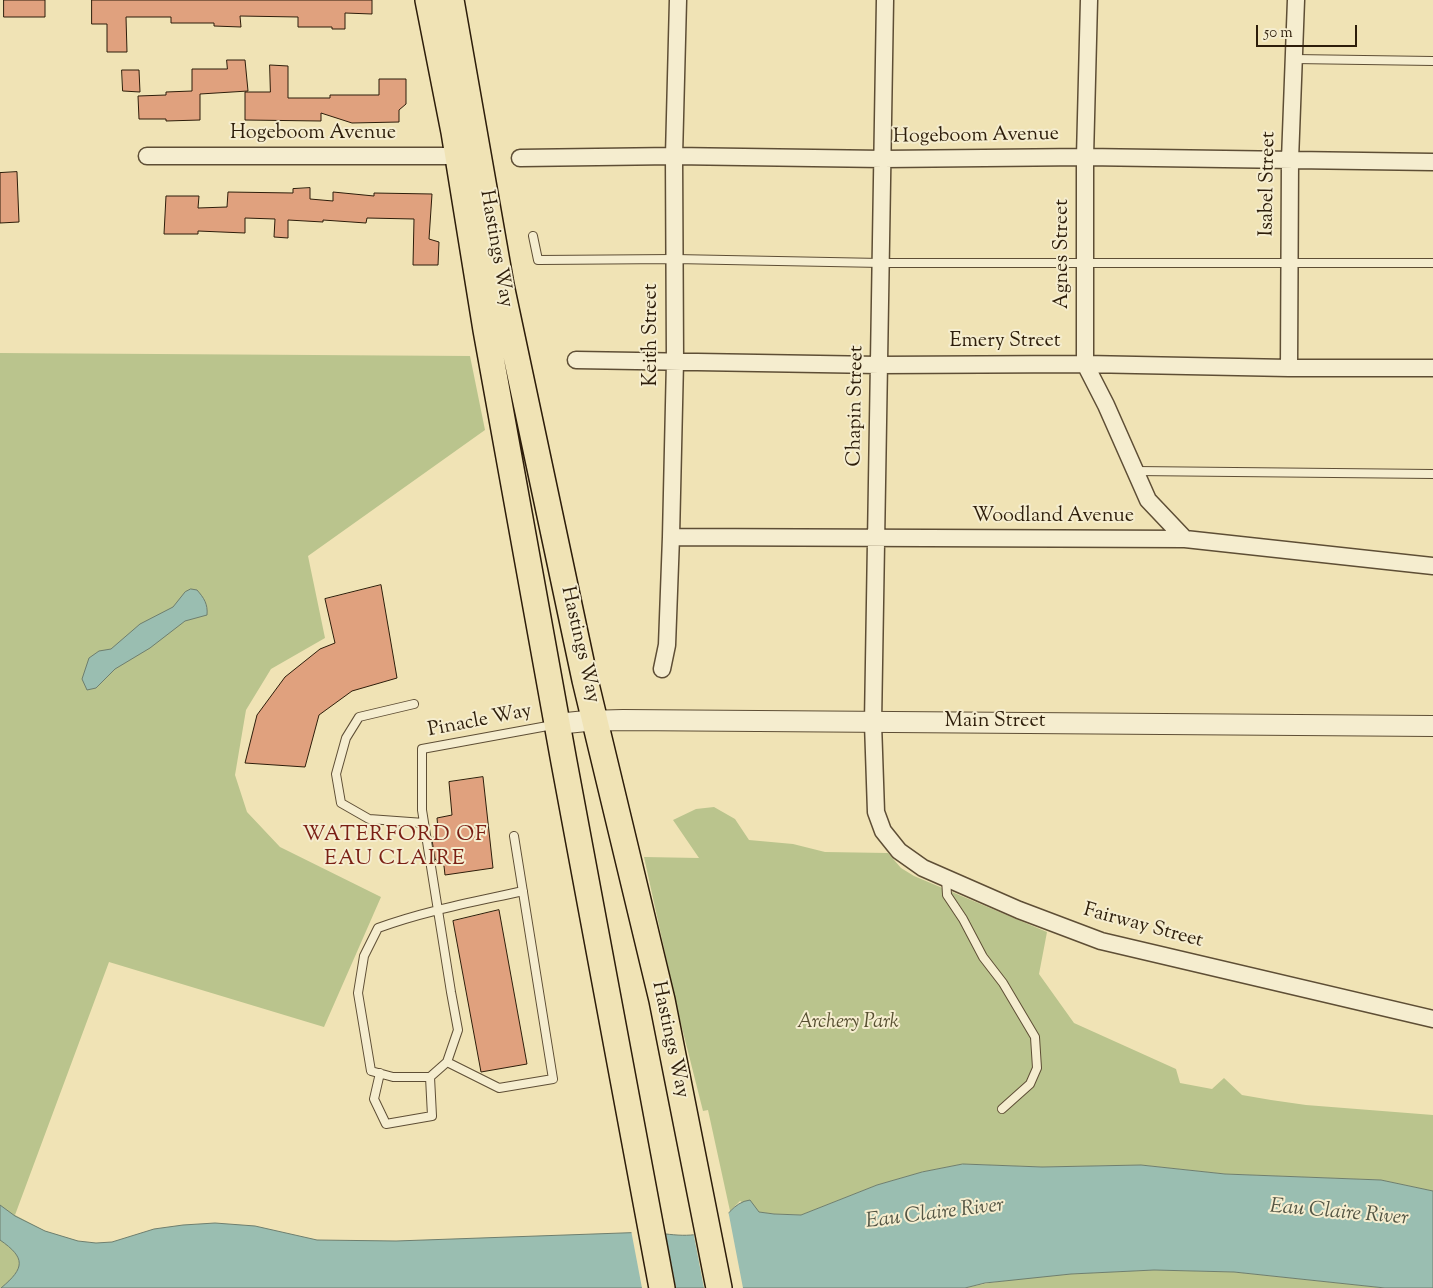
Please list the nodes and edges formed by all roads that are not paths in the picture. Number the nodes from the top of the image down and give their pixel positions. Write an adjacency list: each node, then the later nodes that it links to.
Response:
1 (428, 0): 10 (main road, Hastings Way)
2 (451, 0): 10 (main road, Hastings Way)
3 (678, 0): 11 (street, Keith Street)
4 (885, 0): 14 (street, Chapin Street)
5 (1088, 0): 12 (street, Agnes Street)
6 (1296, 0): 7 (street, Isabel Street)
7 (1294, 59): 8 (lane); 15 (street, Isabel Street)
8 (1433, 61)
9 (147, 156): 10 (street, Hogeboom Avenue)
10 (468, 156): 37 (main road, Hastings Way); 39 (main road, Hastings Way)
11 (674, 156): 13 (street, Hogeboom Avenue); 14 (street, Hogeboom Avenue); 18 (street, Keith Street)
12 (1085, 157): 14 (street, Hogeboom Avenue); 15 (street, Hogeboom Avenue); 22 (street, Agnes Street)
13 (520, 158)
14 (882, 159): 19 (street, Chapin Street)
15 (1290, 160): 16 (street, Hogeboom Avenue); 20 (street, Isabel Street)
16 (1433, 162)
17 (533, 236): 18 (lane)
18 (675, 259): 19 (lane); 24 (street, Keith Street)
19 (881, 263): 22 (lane); 26 (street, Chapin Street)
20 (1290, 263): 21 (lane); 22 (lane); 27 (street, Isabel Street)
21 (1433, 263)
22 (1085, 264): 25 (street, Agnes Street)
23 (576, 360): 24 (street, Emery Street)
24 (675, 361): 26 (street, Emery Street); 31 (street, Keith Street)
25 (1085, 364): 26 (street, Emery Street); 27 (street, Emery Street); 29 (street, Agnes Street)
26 (879, 365): 32 (street, Chapin Street)
27 (1289, 368): 28 (street, Emery Street)
28 (1433, 368)
29 (1135, 470): 30 (lane); 33 (street, Agnes Street)
30 (1433, 474)
31 (671, 538): 32 (street, Woodland Avenue); 35 (street, Keith Street)
32 (875, 539): 33 (street, Woodland Avenue); 38 (street, Chapin Street)
33 (1185, 539): 34 (street, Woodland Avenue)
34 (1433, 566)
35 (662, 669)
36 (414, 704): 42 (lane)
37 (596, 720): 38 (street, Main Street); 39 (street, Main Street); 53 (main road, Hastings Way)
38 (873, 723): 40 (street, Main Street); 41 (street, Chapin Street)
39 (557, 724): 42 (lane, Pinacle Way); 52 (main road, Hastings Way)
40 (1433, 726)
41 (876, 812): 44 (street, Fairway Street)
42 (424, 823): 46 (lane, Pinacle Way)
43 (514, 836): 45 (lane)
44 (946, 878): 47 (street, Fairway Street); 51 (lane)
45 (523, 891): 46 (lane); 48 (lane)
46 (438, 911): 48 (lane, Pinacle Way); 49 (lane)
47 (1433, 1019)
48 (447, 1062): 50 (lane, Pinacle Way)
49 (380, 1073): 50 (lane); 50 (lane)
50 (430, 1077)
51 (1002, 1109)
52 (662, 1288)
53 (719, 1288)

